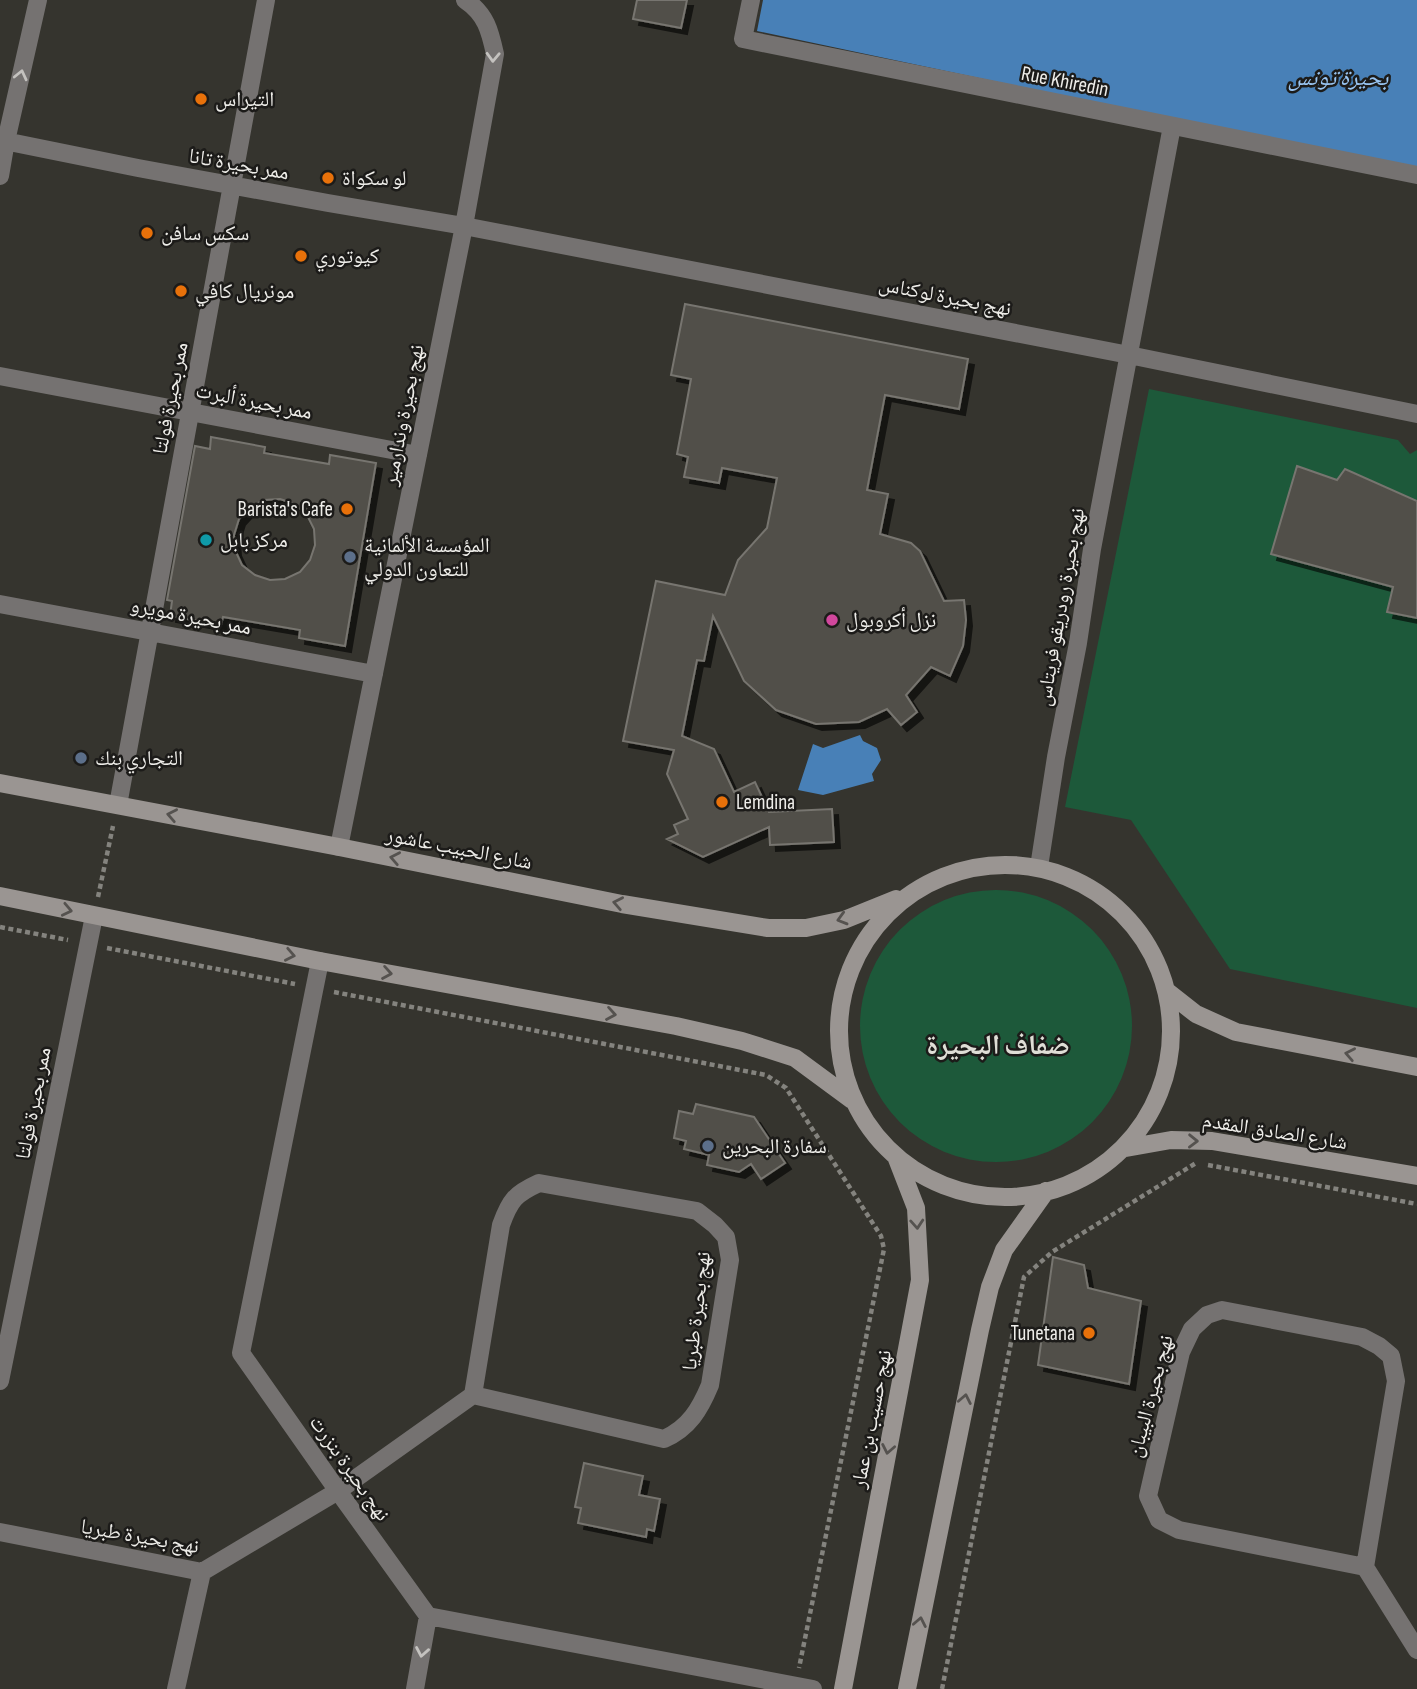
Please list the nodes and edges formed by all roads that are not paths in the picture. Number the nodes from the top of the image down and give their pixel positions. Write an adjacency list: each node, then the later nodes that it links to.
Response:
1 (38, 0): 6 (street, one-way to 1)
2 (266, 0): 9 (street, ممر بحيرة فولتا)
3 (465, 0): 10 (street, نهج بحيرة وندارمير, one-way to 10)
4 (751, 0): 5 (street, Rue Khiredin)
5 (1172, 126): 7 (street, Rue Khiredin); 11 (street, نهج بحيرة رودريقو فريتاس)
6 (3, 141): 8 (street); 9 (street, ممر بحيرة تانا)
7 (1417, 175)
8 (0, 176)
9 (233, 186): 10 (street, ممر بحيرة تانا); 13 (street, ممر بحيرة فولتا)
10 (464, 226): 11 (street, نهج بحيرة لوكناس); 15 (street, نهج بحيرة وندارمير)
11 (1129, 355): 14 (street, نهج بحيرة لوكناس); 22 (street, نهج بحيرة رودريقو فريتاس)
12 (0, 376): 13 (street, ممر بحيرة ألبرت)
13 (190, 412): 15 (street, ممر بحيرة ألبرت); 17 (street, ممر بحيرة فولتا)
14 (1417, 414)
15 (418, 454): 18 (street, نهج بحيرة وندارمير)
16 (0, 604): 17 (street, ممر بحيرة مويرو)
17 (150, 632): 18 (street, ممر بحيرة مويرو); 20 (street, ممر بحيرة فولتا)
18 (374, 674): 21 (street, نهج بحيرة وندارمير)
19 (0, 783): 20 (main road, شارع الحبيب عاشور)
20 (118, 805): 21 (main road, شارع الحبيب عاشور, one-way to 20)
21 (339, 847): 23 (main road, شارع الحبيب عاشور, one-way to 21)
22 (1039, 867): 23 (main road, شارع الحبيب عاشور); 27 (main road)
23 (906, 895): 29 (main road)
24 (0, 896): 25 (main road, one-way to 25)
25 (94, 916): 26 (main road, one-way to 26); 34 (street, ممر بحيرة فولتا)
26 (320, 961): 29 (main road, one-way to 29); 36 (street, نهج بحيرة بنزرت)
27 (1168, 992): 28 (main road, one-way to 27); 30 (main road)
28 (1417, 1067)
29 (852, 1100): 31 (main road)
30 (1126, 1148): 32 (main road, شارع الصادق المقدم, one-way to 32); 33 (main road)
31 (897, 1160): 33 (main road); 45 (main road, نهج حسيب بن عمار, one-way to 45)
32 (1417, 1176)
33 (1046, 1191): 46 (main road, one-way to 33)
34 (0, 1381)
35 (473, 1395): 35 (street, نهج بحيرة طبريا); 36 (street, نهج بحيرة طبريا)
36 (338, 1491): 39 (street, نهج بحيرة طبريا); 40 (street, نهج بحيرة بنزرت)
37 (0, 1532): 39 (street, نهج بحيرة طبريا)
38 (1365, 1567): 38 (street, نهج بحيرة البيبان); 41 (street)
39 (202, 1572): 42 (street)
40 (428, 1616): 43 (street, one-way to 43); 44 (street)
41 (1417, 1650)
42 (176, 1689)
43 (415, 1689)
44 (813, 1689)
45 (843, 1689)
46 (907, 1689)

